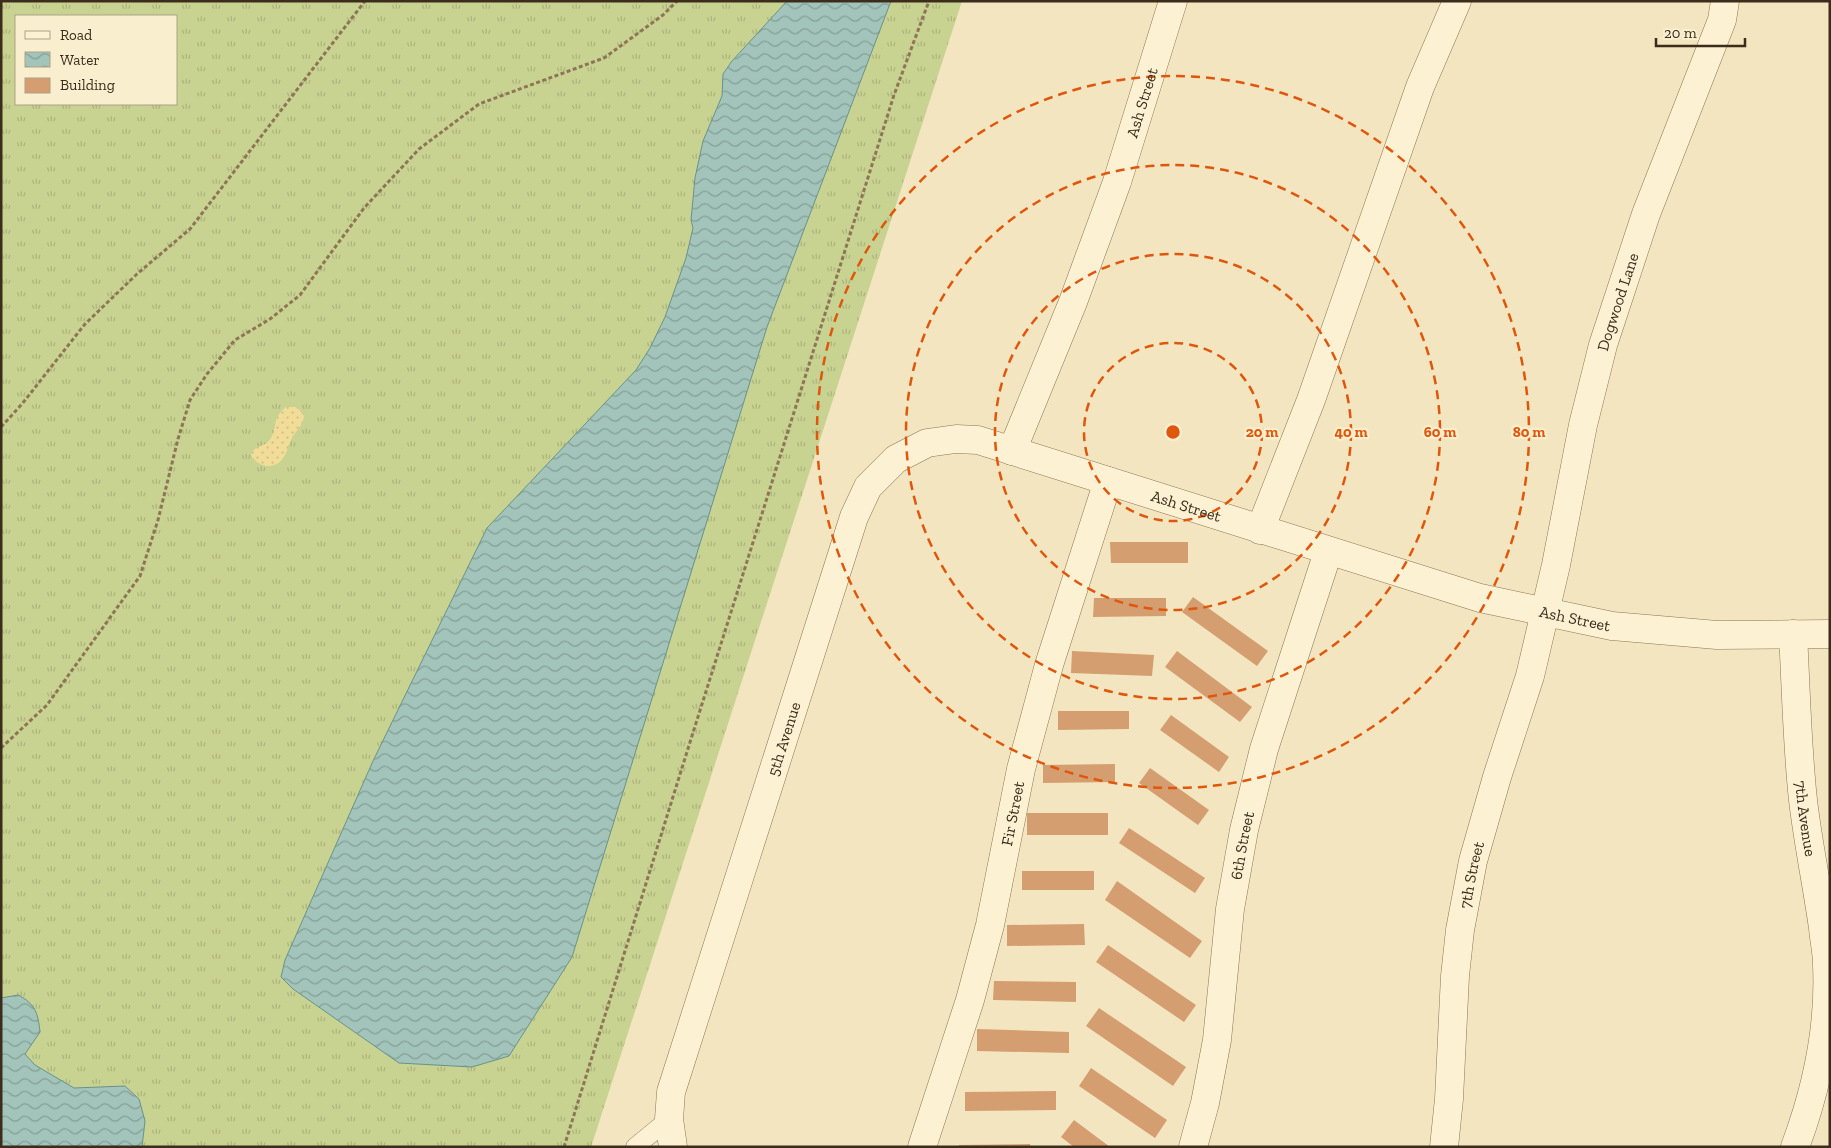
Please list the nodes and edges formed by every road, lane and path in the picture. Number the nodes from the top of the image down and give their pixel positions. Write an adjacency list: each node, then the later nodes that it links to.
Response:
1 (364, 1): 7 (path)
2 (677, 1): 15 (path)
3 (928, 1): 17 (path)
4 (1173, 1): 8 (street, Ash Street)
5 (1457, 1): 10 (street)
6 (1725, 1): 12 (street, Dogwood Lane)
7 (1, 427)
8 (1012, 451): 9 (street, Ash Street); 16 (street, 5th Avenue)
9 (1108, 481): 10 (street, Ash Street); 20 (street, Fir Street)
10 (1260, 530): 11 (street, Ash Street)
11 (1328, 552): 12 (street, Ash Street); 21 (street, 6th Street)
12 (1545, 612): 13 (street, Ash Street); 22 (street, 7th Street)
13 (1793, 634): 14 (street, Ash Street); 23 (street, 7th Avenue)
14 (1830, 634)
15 (1, 748)
16 (669, 1119): 18 (lane); 19 (street, 5th Avenue)
17 (564, 1147)
18 (635, 1147)
19 (673, 1147)
20 (922, 1147)
21 (1192, 1147)
22 (1444, 1147)
23 (1795, 1147)

